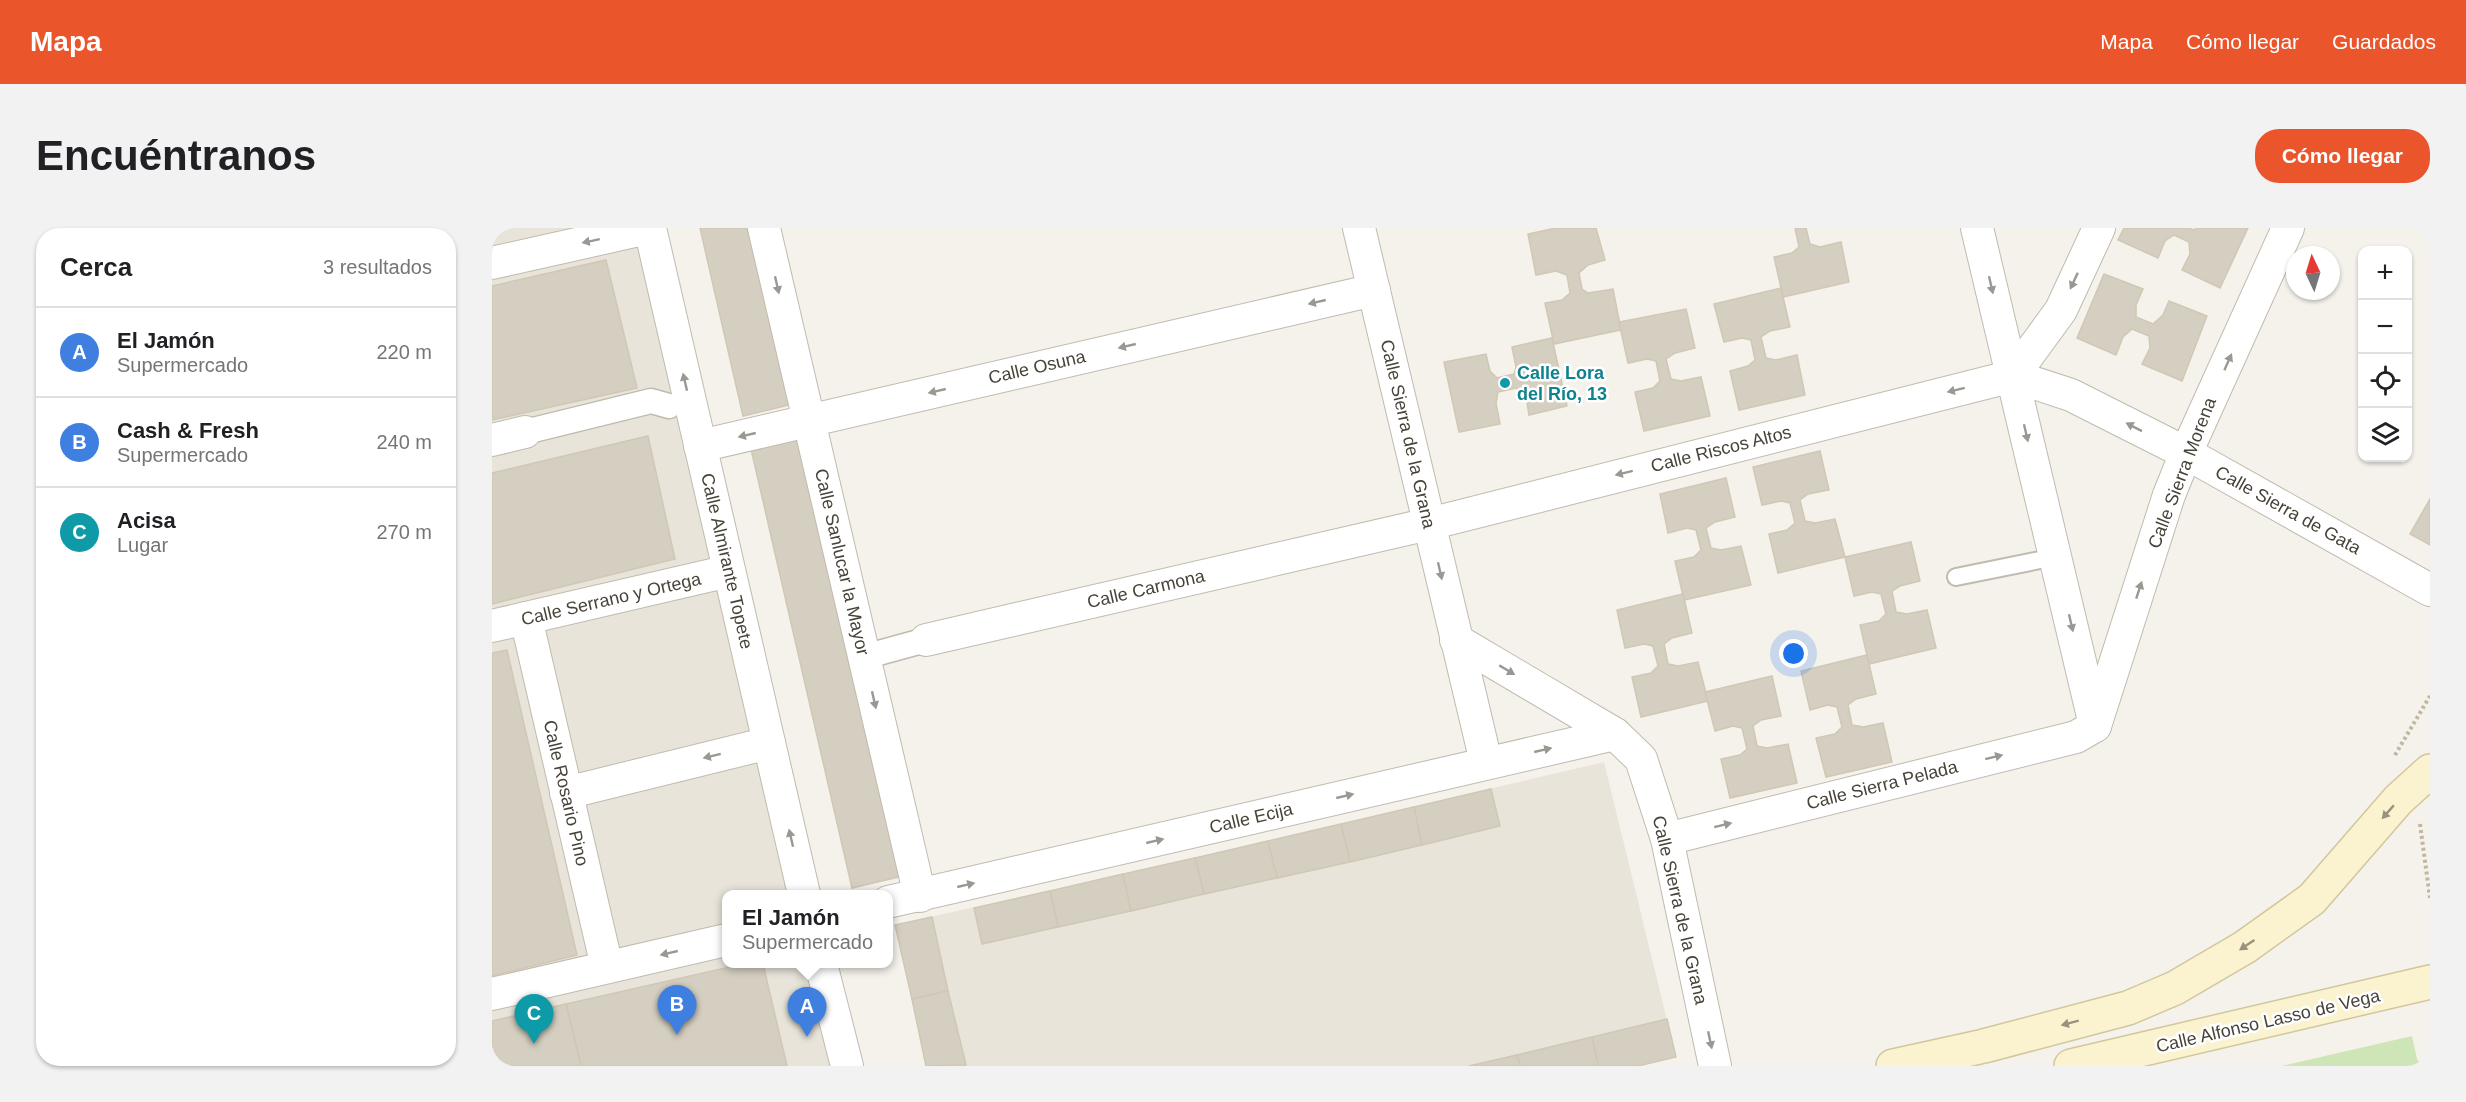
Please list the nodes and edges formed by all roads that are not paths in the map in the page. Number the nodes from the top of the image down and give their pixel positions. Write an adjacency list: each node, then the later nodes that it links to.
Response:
1 (649, 228): 7 (street, one-way to 7); 14 (street, Calle Almirante Topete, one-way to 1)
2 (764, 228): 11 (street, Calle Sanlucar la Mayor, one-way to 11)
3 (1359, 228): 8 (street, Calle Sierra de la Grana)
4 (1977, 228): 9 (street, one-way to 9)
5 (2099, 228): 9 (street, one-way to 9)
6 (2288, 228): 15 (street, Calle Sierra Morena, one-way to 6)
7 (492, 263)
8 (1374, 290): 11 (street, Calle Osuna, one-way to 11); 16 (street, Calle Sierra de la Grana)
9 (2013, 376): 15 (street, Calle Sierra de Gata, one-way to 9); 16 (street, Calle Riscos Altos, one-way to 16); 17 (street, one-way to 17)
10 (669, 406): 12 (street)
11 (809, 420): 14 (street, Calle Osuna, one-way to 14); 25 (street, Calle Sanlucar la Mayor)
12 (525, 432): 13 (street)
13 (492, 440)
14 (700, 446): 18 (street, Calle Almirante Topete)
15 (2186, 453): 20 (street, Calle Sierra de Gata); 26 (street, Calle Sierra Morena, one-way to 15)
16 (1429, 524): 23 (street, Calle Carmona); 24 (street, Calle Sierra de la Grana, one-way to 24)
17 (2055, 557): 19 (lane); 26 (street, one-way to 26)
18 (729, 571): 21 (street, Calle Serrano y Ortega); 28 (street, Calle Almirante Topete)
19 (1956, 577)
20 (2430, 590)
21 (526, 618): 22 (street, Calle Serrano y Ortega); 31 (street, Calle Rosario Pino)
22 (492, 626)
23 (926, 640): 25 (street, Calle Carmona)
24 (1456, 640): 27 (street, Calle Sierra de la Grana, one-way to 27); 29 (street, Calle Sierra de la Grana)
25 (864, 657): 34 (street, Calle Sanlucar la Mayor, one-way to 34)
26 (2095, 726): 32 (street, Calle Sierra Pelada, one-way to 26)
27 (1615, 734): 29 (street, Calle Ecija, one-way to 27); 32 (street, Calle Sierra de la Grana)
28 (769, 743): 31 (street, one-way to 31); 33 (street, Calle Almirante Topete, one-way to 28)
29 (1485, 762): 34 (street, Calle Ecija, one-way to 29)
30 (2430, 771): 43 (main road, one-way to 43)
31 (566, 793): 37 (street, Calle Rosario Pino)
32 (1667, 839): 42 (street, Calle Sierra de la Grana, one-way to 42)
33 (803, 890)
34 (920, 896): 35 (street, Calle Ecija)
35 (893, 901)
36 (722, 941): 37 (street, one-way to 37)
37 (607, 967): 40 (street)
38 (822, 968): 41 (street)
39 (2430, 982): 44 (main road, Calle Alfonso Lasso de Vega)
40 (492, 994)
41 (847, 1066)
42 (1715, 1066)
43 (1893, 1066)
44 (2071, 1066)

